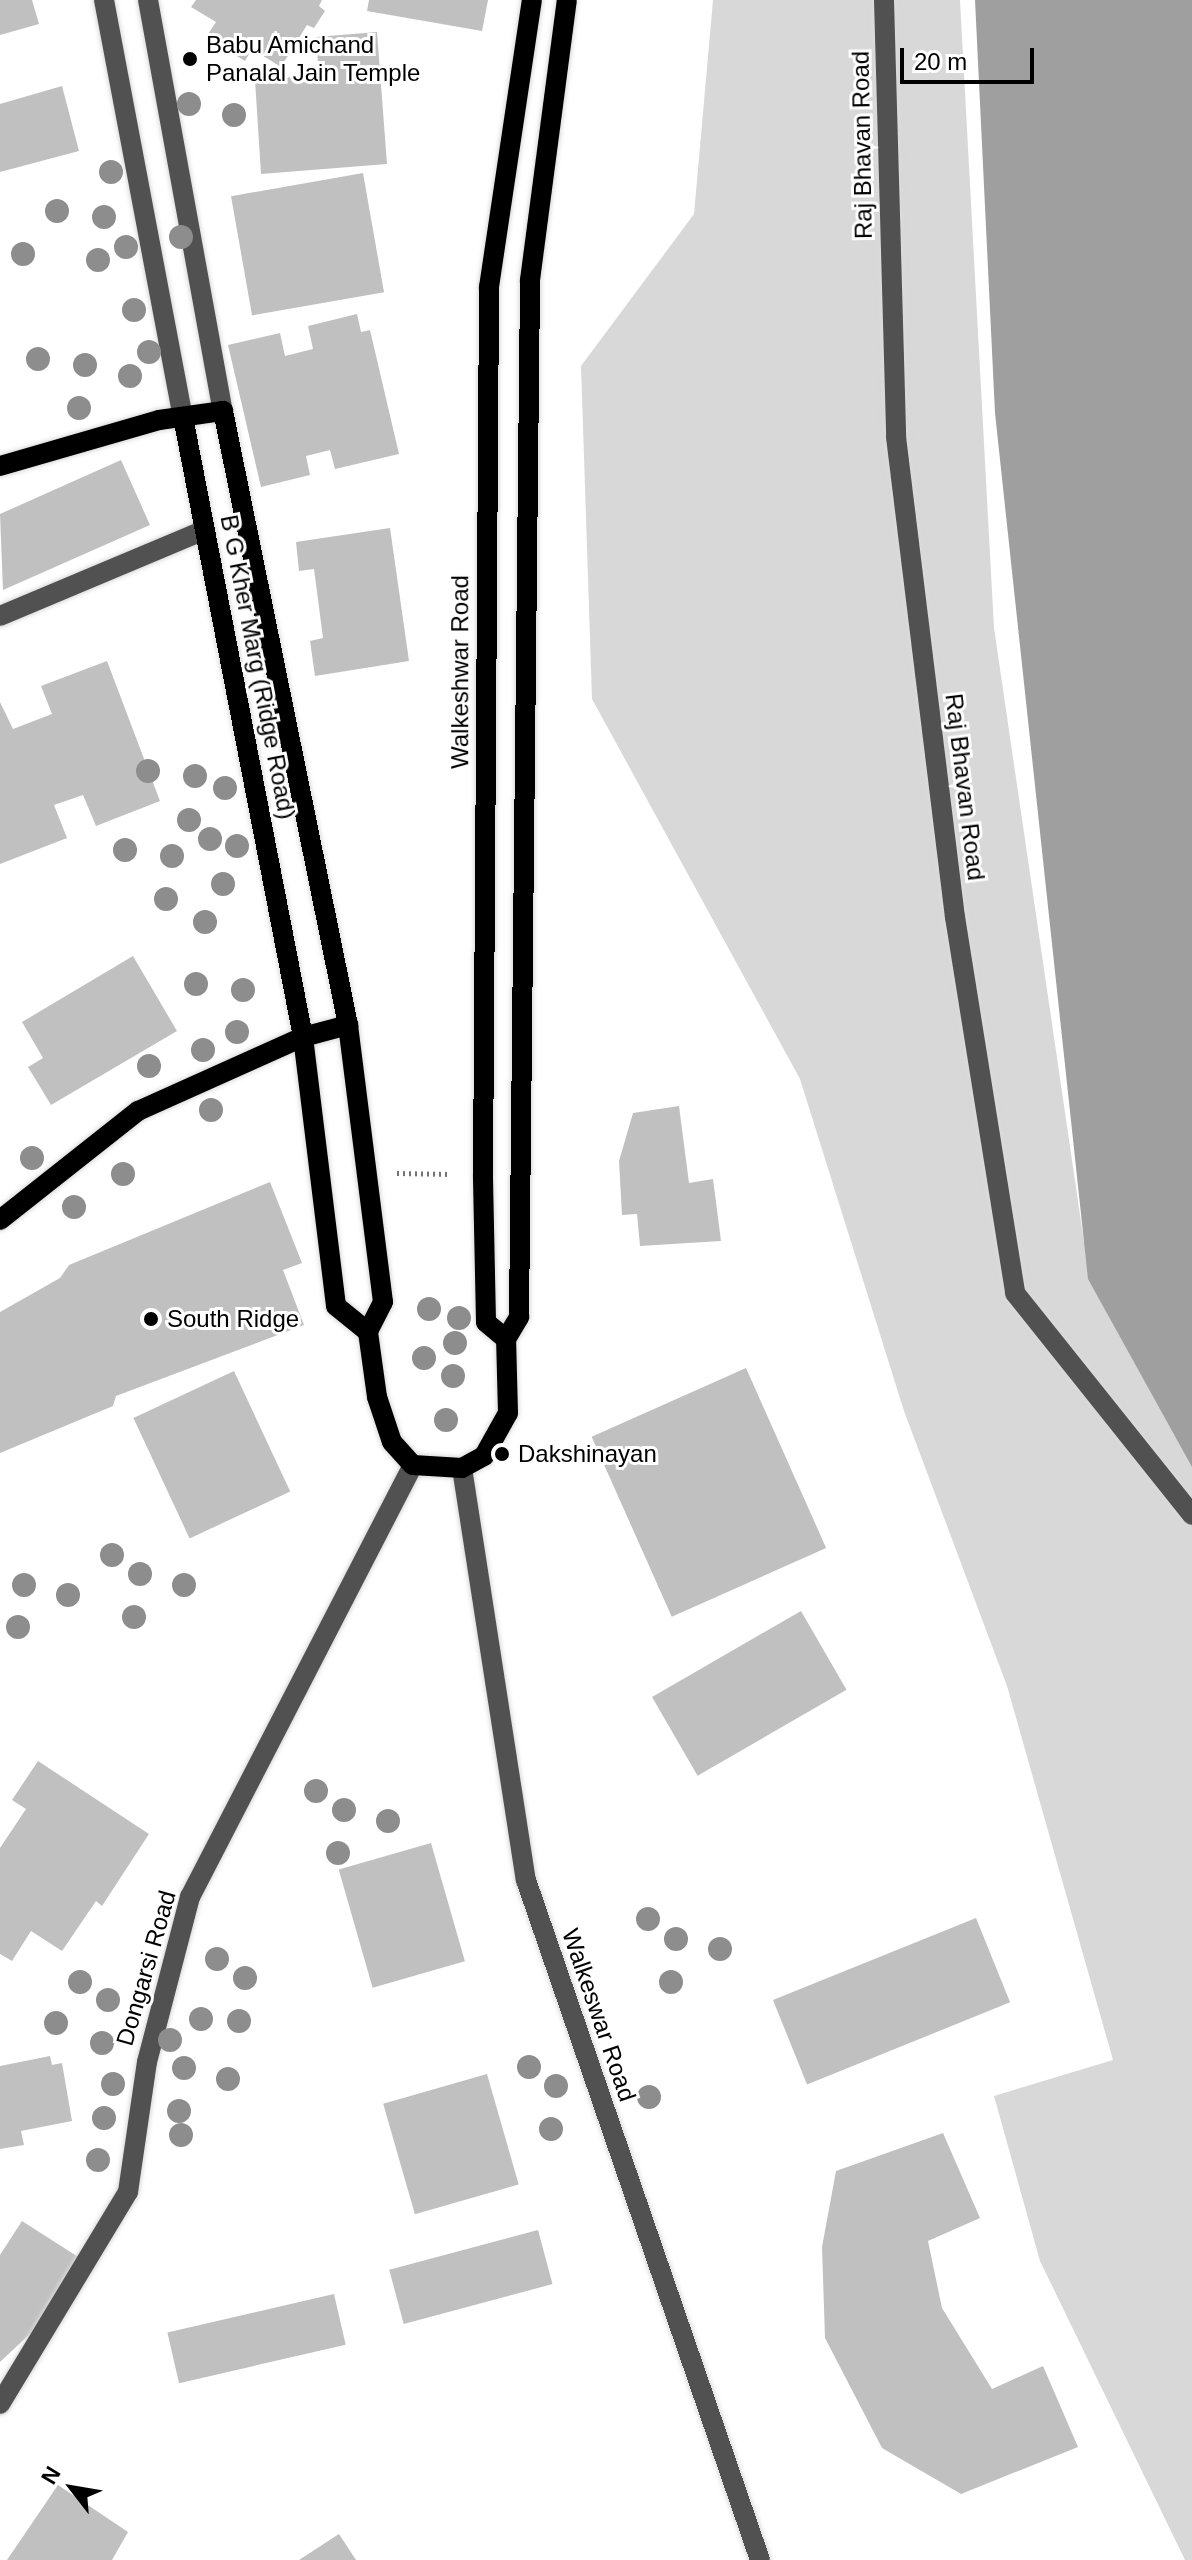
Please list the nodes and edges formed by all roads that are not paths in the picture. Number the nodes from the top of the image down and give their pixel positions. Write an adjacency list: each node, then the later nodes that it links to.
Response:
1 (104, 0): 7 (street, B G Kher Marg (Ridge Road))
2 (148, 0): 6 (street, B G Kher Marg (Ridge Road))
3 (532, 0): 15 (main road, Walkeshwar Road)
4 (567, 0): 15 (main road)
5 (884, 0): 18 (street, Raj Bhavan Road)
6 (223, 411): 7 (main road); 11 (main road, B G Kher Marg (Ridge Road))
7 (183, 417): 8 (main road); 9 (main road, B G Kher Marg (Ridge Road))
8 (0, 466)
9 (205, 530): 10 (street); 12 (main road, B G Kher Marg (Ridge Road))
10 (0, 616)
11 (348, 1025): 12 (main road); 14 (main road, B G Kher Marg (Ridge Road))
12 (303, 1037): 13 (main road); 14 (main road, B G Kher Marg (Ridge Road))
13 (0, 1220)
14 (368, 1332): 16 (main road)
15 (506, 1339): 17 (main road)
16 (413, 1465): 17 (main road); 19 (street, Dongarsi Road)
17 (462, 1468): 20 (street, Walkeswar Road)
18 (1192, 1515)
19 (0, 2404)
20 (760, 2560)

